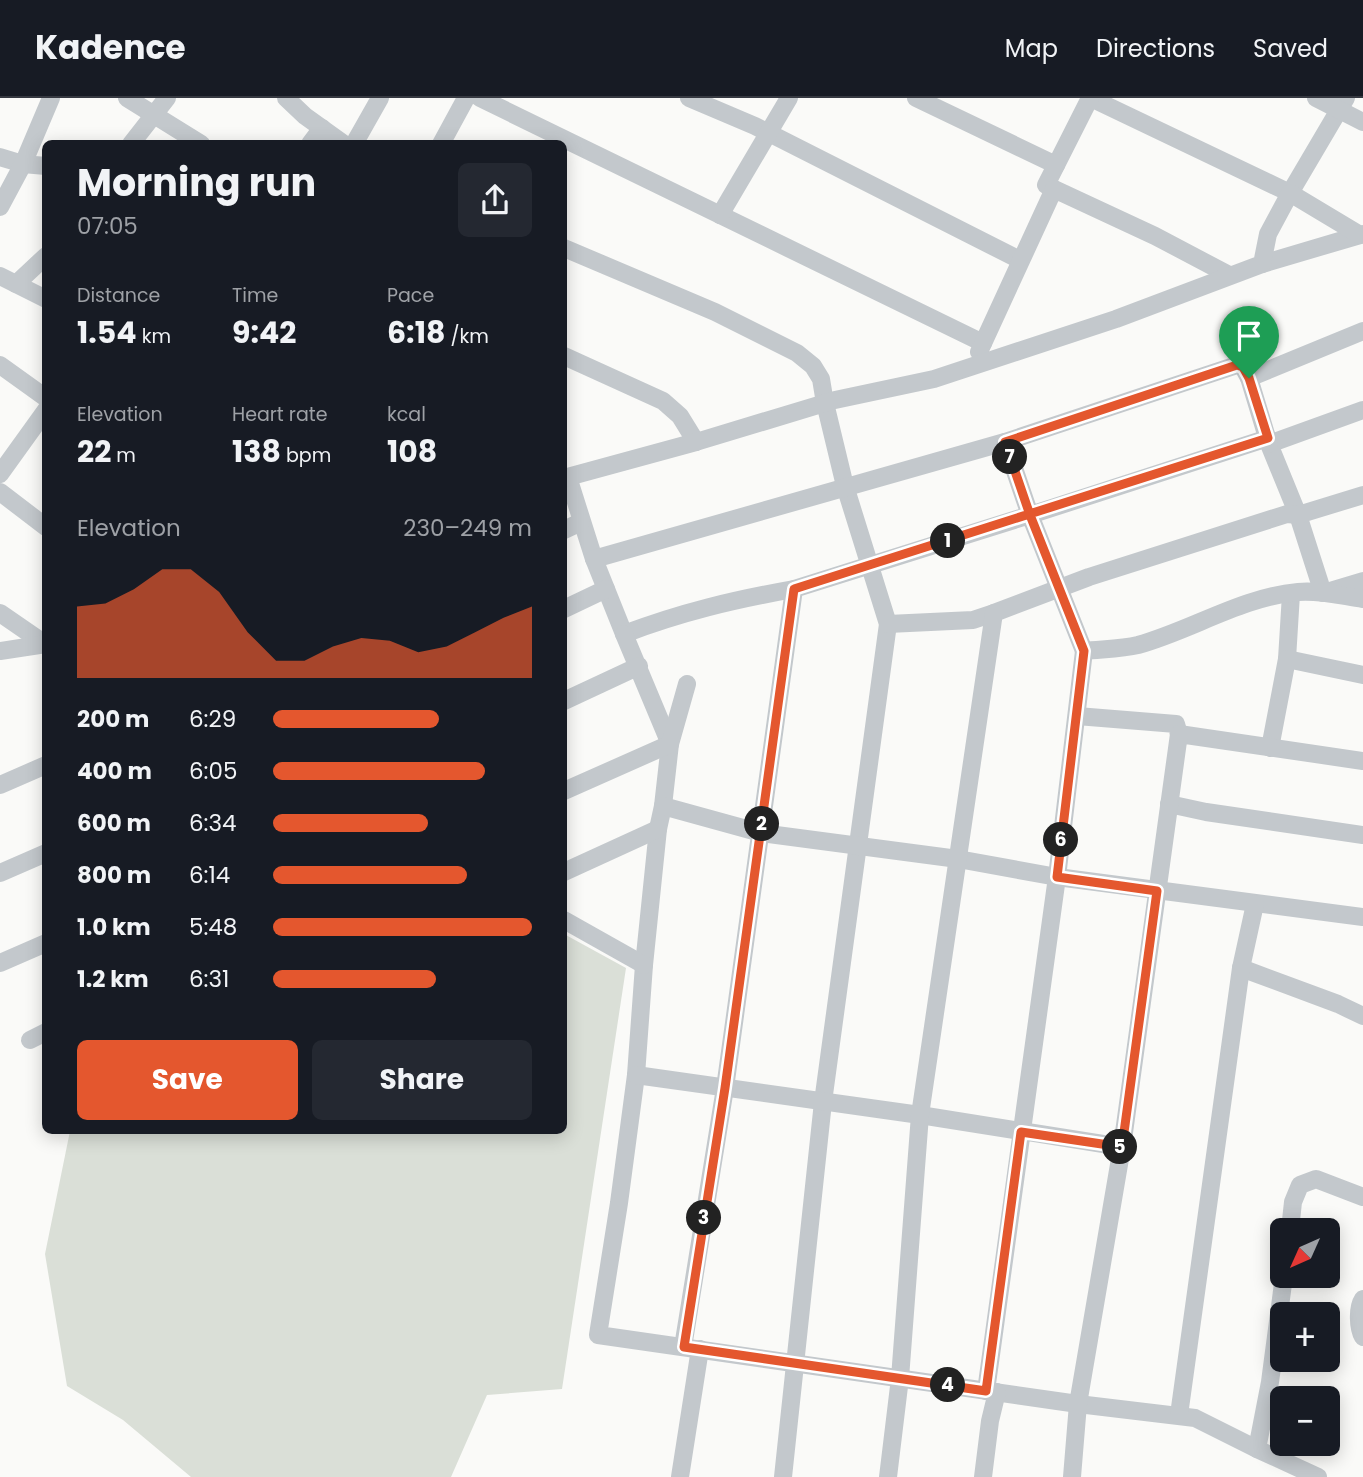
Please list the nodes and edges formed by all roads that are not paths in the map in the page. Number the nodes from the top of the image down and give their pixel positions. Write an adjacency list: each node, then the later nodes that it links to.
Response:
1 (51, 98): 27 (street)
2 (127, 98): 14 (street)
3 (167, 98): 14 (street)
4 (286, 98): 16 (street)
5 (380, 98): 22 (street)
6 (466, 98): 23 (street)
7 (480, 98): 24 (street)
8 (689, 98): 17 (street)
9 (789, 98): 17 (street)
10 (916, 98): 28 (street)
11 (1092, 98): 28 (street); 31 (street)
12 (1316, 98): 13 (street)
13 (1342, 104): 15 (street); 31 (street)
14 (153, 115): 18 (street); 19 (street)
15 (1363, 122)
16 (322, 128): 20 (street); 21 (street)
17 (768, 133): 33 (street); 37 (street)
18 (134, 140)
19 (194, 140)
20 (313, 140)
21 (338, 140)
22 (356, 140)
23 (443, 140)
24 (566, 140)
25 (567, 140): 33 (street)
26 (0, 157): 27 (street)
27 (23, 164): 29 (street); 32 (street)
28 (1056, 165): 30 (street)
29 (42, 166)
30 (1054, 189): 37 (street); 39 (street)
31 (1290, 193): 34 (street); 38 (street)
32 (0, 207)
33 (720, 215): 43 (street)
34 (1362, 234): 38 (street)
35 (567, 249): 49 (street)
36 (42, 259): 40 (street)
37 (1020, 260): 43 (street)
38 (1262, 264): 39 (street)
39 (1229, 275): 46 (street)
40 (8, 280): 41 (street)
41 (42, 297)
42 (1363, 331): 47 (street)
43 (983, 343): 46 (street)
44 (567, 357): 53 (street)
45 (0, 365): 48 (street)
46 (973, 366): 49 (street)
47 (1249, 378): 52 (street); 54 (street)
48 (42, 395)
49 (825, 403): 53 (street); 58 (street)
50 (1363, 410): 52 (street)
51 (42, 416): 55 (street)
52 (1268, 441): 61 (street); 62 (street)
53 (696, 442): 56 (street)
54 (1005, 442): 58 (street); 61 (street)
55 (0, 474)
56 (567, 478)
57 (567, 481): 63 (street)
58 (845, 486): 66 (street); 67 (street)
59 (0, 492): 64 (street)
60 (1363, 495): 62 (street)
61 (1030, 515): 67 (street); 71 (street)
62 (1298, 515): 71 (street); 72 (street)
63 (581, 523): 65 (street); 66 (street)
64 (42, 524)
65 (567, 529)
66 (594, 559): 69 (street)
67 (869, 565): 70 (street); 78 (street)
68 (1363, 581): 72 (street)
69 (606, 589): 75 (street); 79 (street)
70 (794, 589): 79 (street); 100 (street)
71 (1058, 589): 77 (street); 83 (street)
72 (1323, 593): 73 (street); 74 (street)
73 (1291, 594): 83 (street); 84 (street)
74 (1363, 599)
75 (567, 608)
76 (0, 613): 80 (street)
77 (994, 613): 78 (street); 104 (street)
78 (888, 625): 102 (street)
79 (624, 635): 85 (street)
80 (42, 642)
81 (42, 644): 82 (street)
82 (0, 651)
83 (1084, 651): 89 (street)
84 (1287, 659): 86 (street); 92 (street)
85 (639, 666): 88 (street); 91 (street)
86 (1363, 675)
87 (687, 684): 91 (street)
88 (567, 700)
89 (1077, 716): 90 (street); 107 (street)
90 (1179, 734): 92 (street); 97 (street)
91 (670, 744): 96 (street); 98 (street)
92 (1270, 747): 93 (street)
93 (1363, 761)
94 (42, 767): 95 (street)
95 (0, 785)
96 (567, 789)
97 (1169, 804): 101 (street); 108 (street)
98 (663, 806): 99 (street); 100 (street)
99 (658, 829): 105 (street); 114 (street)
100 (761, 833): 102 (street); 118 (street)
101 (1363, 835)
102 (858, 846): 104 (street); 119 (street)
103 (42, 855): 106 (street)
104 (958, 859): 107 (street); 120 (street)
105 (567, 871)
106 (0, 873)
107 (1057, 877): 108 (street); 121 (street)
108 (1157, 891): 109 (street); 122 (street)
109 (1255, 904): 110 (street); 115 (street)
110 (1359, 919)
111 (567, 922): 114 (street)
112 (42, 945): 113 (street)
113 (0, 963)
114 (644, 965): 117 (street)
115 (1241, 968): 116 (street); 133 (street)
116 (1363, 1016)
117 (636, 1075): 118 (street); 128 (street)
118 (725, 1088): 119 (street); 128 (street)
119 (823, 1102): 120 (street); 129 (street)
120 (920, 1115): 121 (street); 130 (street)
121 (1021, 1132): 122 (street); 131 (street)
122 (1122, 1147): 132 (street)
123 (1363, 1197): 124 (street)
124 (1291, 1218)
125 (1282, 1288): 134 (street)
126 (1363, 1299): 127 (street)
127 (1363, 1337)
128 (692, 1348): 129 (street); 135 (street)
129 (796, 1363): 130 (street); 136 (street)
130 (900, 1378): 131 (street); 137 (street)
131 (992, 1391): 132 (street); 138 (street)
132 (1078, 1404): 133 (street); 139 (street)
133 (1179, 1415): 134 (street)
134 (1257, 1449): 140 (street)
135 (680, 1477)
136 (783, 1477)
137 (888, 1477)
138 (983, 1477)
139 (1072, 1477)
140 (1318, 1477)

